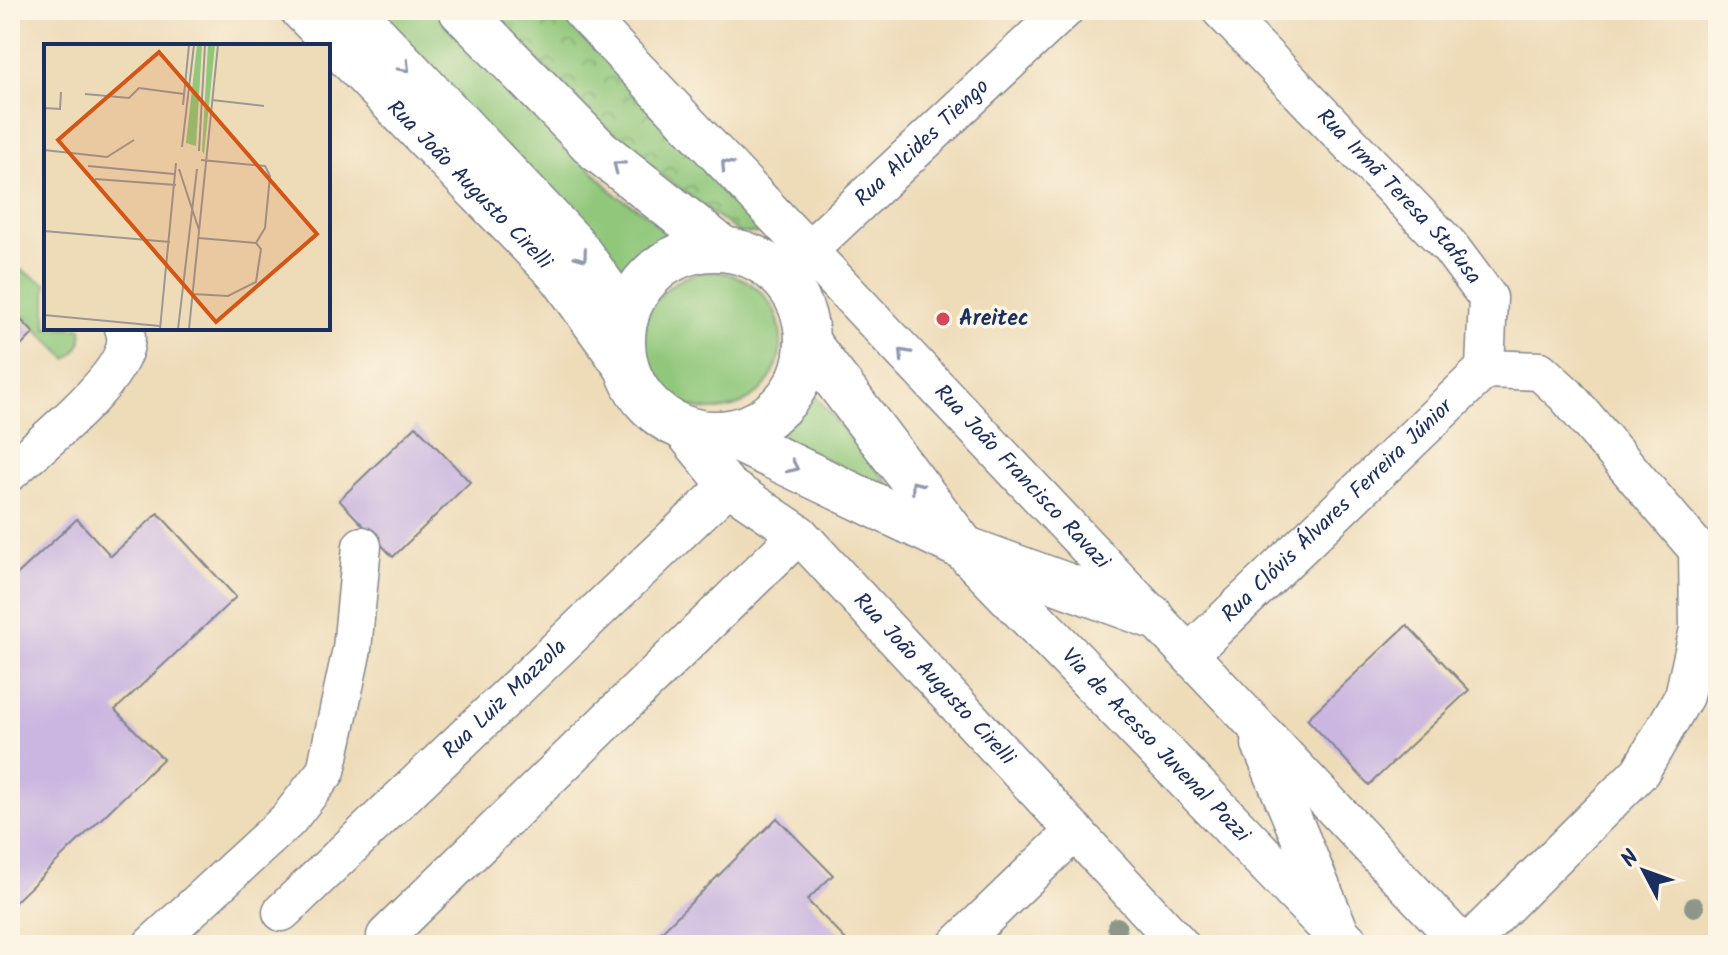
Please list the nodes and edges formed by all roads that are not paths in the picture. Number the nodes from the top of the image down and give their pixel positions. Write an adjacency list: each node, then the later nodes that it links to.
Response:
1 (299, 10): 7 (street, Rua João Augusto Cirelli)
2 (351, 10): 11 (main road, one-way to 11)
3 (461, 10): 9 (main road, one-way to 3)
4 (581, 10): 10 (street, Rua João Francisco Ravazi, one-way to 4)
5 (1064, 10): 10 (street, Rua Alcides Tiengo)
6 (1221, 10): 14 (street, Rua Irmã Teresa Stafusa)
7 (322, 44)
8 (337, 66): 15 (street, Rua João Augusto Cirelli)
9 (723, 249): 10 (main road); 11 (main road)
10 (793, 263): 13 (main road); 23 (street, Rua João Francisco Ravazi, one-way to 10)
11 (626, 318): 15 (main road)
12 (125, 330): 18 (street)
13 (807, 342): 17 (main road); 22 (main road, Via de Acesso Juvenal Pozzi, one-way to 13)
14 (1485, 369): 24 (street, Rua Clóvis Álvares Ferreira Júnior); 33 (street)
15 (625, 370): 16 (main road)
16 (680, 427): 17 (main road); 19 (street, Rua João Augusto Cirelli)
17 (723, 433): 22 (main road, Via de Acesso Juvenal Pozzi, one-way to 22)
18 (10, 472)
19 (728, 486): 20 (street, Rua João Augusto Cirelli); 27 (street, Rua Luiz Mazzola)
20 (799, 534): 26 (street, Rua João Augusto Cirelli); 28 (street)
21 (362, 546): 30 (street)
22 (964, 548): 23 (main road); 29 (main road, Via de Acesso Juvenal Pozzi)
23 (1151, 616): 24 (street, Rua João Francisco Ravazi)
24 (1189, 654): 25 (street, Rua João Francisco Ravazi)
25 (1252, 721): 29 (street); 33 (street, Rua João Francisco Ravazi)
26 (1075, 831): 31 (street); 32 (street, Rua João Augusto Cirelli)
27 (282, 912)
28 (386, 936)
29 (1346, 943)
30 (152, 945)
31 (957, 945)
32 (1180, 945)
33 (1465, 945)

